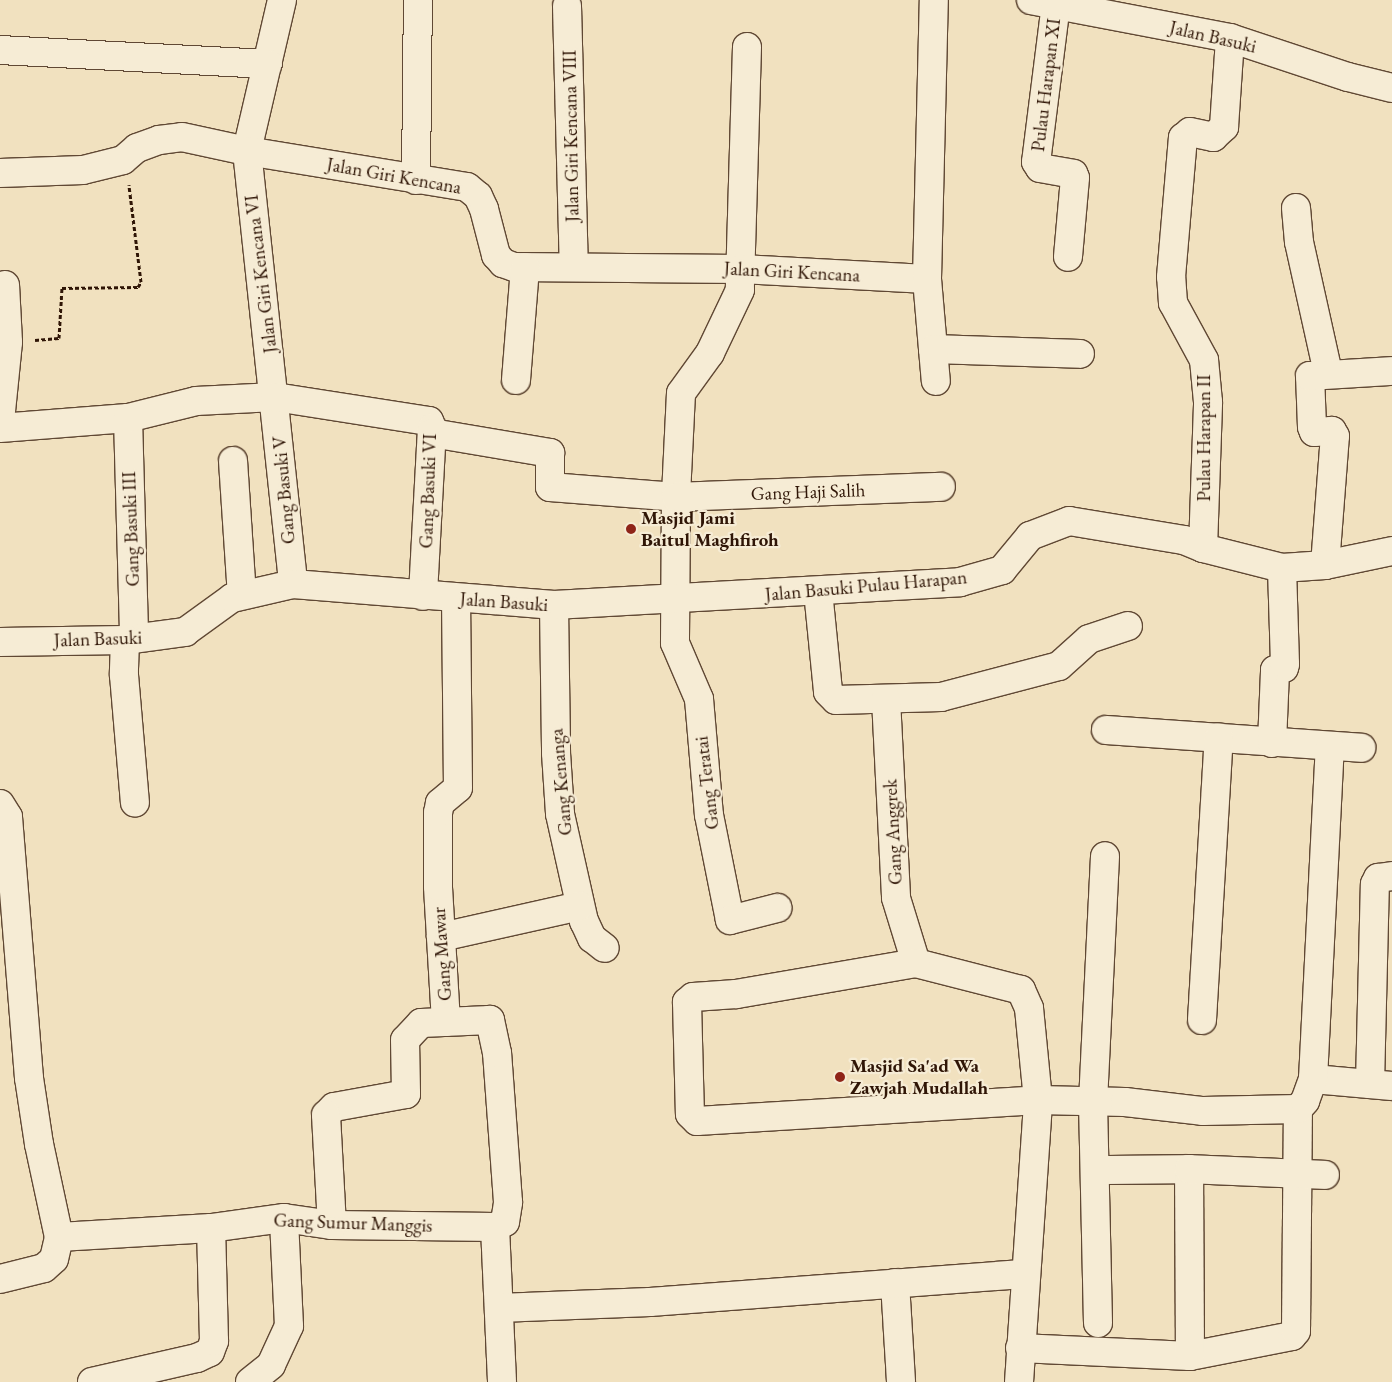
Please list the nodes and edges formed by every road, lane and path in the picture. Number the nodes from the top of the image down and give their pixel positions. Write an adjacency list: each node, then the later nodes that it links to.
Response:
1 (282, 0): 10 (street, Jalan Giri Kencana VI)
2 (418, 0): 15 (street)
3 (934, 0): 21 (street)
4 (1045, 2): 6 (street, Jalan Basuki); 17 (street, Pulau Harapan XI)
5 (567, 6): 18 (street, Jalan Giri Kencana VIII)
6 (1143, 11): 7 (street, Jalan Basuki)
7 (1230, 38): 11 (street, Jalan Basuki); 39 (street, Pulau Harapan II)
8 (747, 47): 20 (street)
9 (0, 50): 10 (street)
10 (268, 64): 12 (street, Jalan Giri Kencana VI)
11 (1392, 88)
12 (247, 152): 13 (street, Jalan Giri Kencana); 15 (street, Jalan Giri Kencana); 31 (street, Jalan Giri Kencana VI)
13 (123, 160): 14 (street, Jalan Giri Kencana); 23 (path)
14 (0, 173)
15 (416, 180): 19 (street, Jalan Giri Kencana)
16 (1296, 208): 27 (street)
17 (1068, 257)
18 (574, 266): 19 (street, Jalan Giri Kencana); 20 (street, Jalan Giri Kencana)
19 (525, 268): 28 (street)
20 (741, 269): 21 (street, Jalan Giri Kencana); 38 (street)
21 (927, 279): 24 (street)
22 (5, 285): 23 (street)
23 (8, 342): 30 (street)
24 (933, 349): 25 (street); 29 (street)
25 (1080, 354)
26 (1392, 371): 27 (street)
27 (1328, 373): 41 (street)
28 (516, 380)
29 (936, 381)
30 (3, 391): 33 (street)
31 (275, 397): 32 (street); 35 (street, Gang Basuki VI); 43 (street, Gang Basuki V)
32 (128, 418): 34 (street); 51 (street, Gang Basuki III)
33 (0, 421)
34 (0, 428)
35 (432, 433): 38 (street, Gang Haji Salih); 46 (street, Gang Basuki VI)
36 (233, 461): 45 (street)
37 (941, 488): 38 (street, Gang Haji Salih)
38 (676, 497): 48 (street)
39 (1202, 548): 42 (street, Jalan Basuki Pulau Harapan); 44 (street, Jalan Basuki Pulau Harapan)
40 (1392, 551): 41 (street, Jalan Basuki Pulau Harapan)
41 (1325, 565): 42 (street, Jalan Basuki Pulau Harapan)
42 (1282, 568): 56 (street)
43 (293, 584): 45 (street, Jalan Basuki); 46 (street, Jalan Basuki)
44 (818, 591): 48 (street, Jalan Basuki Pulau Harapan); 53 (street)
45 (242, 595): 51 (street, Jalan Basuki)
46 (423, 596): 47 (street, Jalan Basuki)
47 (456, 598): 49 (street, Jalan Basuki); 65 (street, Gang Mawar)
48 (673, 601): 49 (street, Jalan Basuki); 64 (street, Gang Teratai)
49 (554, 605): 63 (street, Gang Kenanga)
50 (1128, 626): 53 (street)
51 (130, 640): 52 (street, Jalan Basuki); 59 (street, Gang Basuki III)
52 (0, 642)
53 (886, 699): 67 (street, Gang Anggrek)
54 (1106, 730): 55 (street)
55 (1219, 738): 56 (street); 68 (street)
56 (1272, 743): 57 (street)
57 (1330, 747): 58 (street); 70 (street)
58 (1360, 748)
59 (135, 803)
60 (0, 804): 83 (street)
61 (1105, 856): 73 (street)
62 (1392, 876): 71 (street)
63 (580, 906): 65 (street); 66 (street, Gang Kenanga)
64 (777, 908)
65 (441, 937): 69 (street, Gang Mawar)
66 (605, 948)
67 (916, 963): 72 (street); 72 (street)
68 (1202, 1020)
69 (446, 1022): 80 (street, Gang Mawar); 81 (street)
70 (1313, 1079): 71 (street); 74 (street)
71 (1381, 1085)
72 (1038, 1100): 73 (street); 84 (street)
73 (1093, 1102): 74 (street); 76 (street)
74 (1298, 1109): 77 (street)
75 (1190, 1169): 76 (street); 77 (street); 90 (street)
76 (1097, 1170): 88 (street)
77 (1296, 1176): 78 (street); 90 (street)
78 (1325, 1176)
79 (284, 1218): 80 (street, Gang Sumur Manggis); 82 (street, Gang Sumur Manggis); 92 (street)
80 (332, 1225): 81 (street, Gang Sumur Manggis)
81 (495, 1227): 87 (street)
82 (211, 1228): 83 (street, Gang Sumur Manggis); 91 (street)
83 (59, 1237): 85 (street)
84 (1026, 1274): 86 (street); 89 (street)
85 (0, 1279)
86 (895, 1283): 87 (street); 94 (street)
87 (499, 1308): 93 (street)
88 (1098, 1323)
89 (1020, 1348): 90 (street); 95 (street)
90 (1190, 1356)
91 (92, 1382)
92 (250, 1382)
93 (502, 1382)
94 (901, 1382)
95 (1019, 1382)

